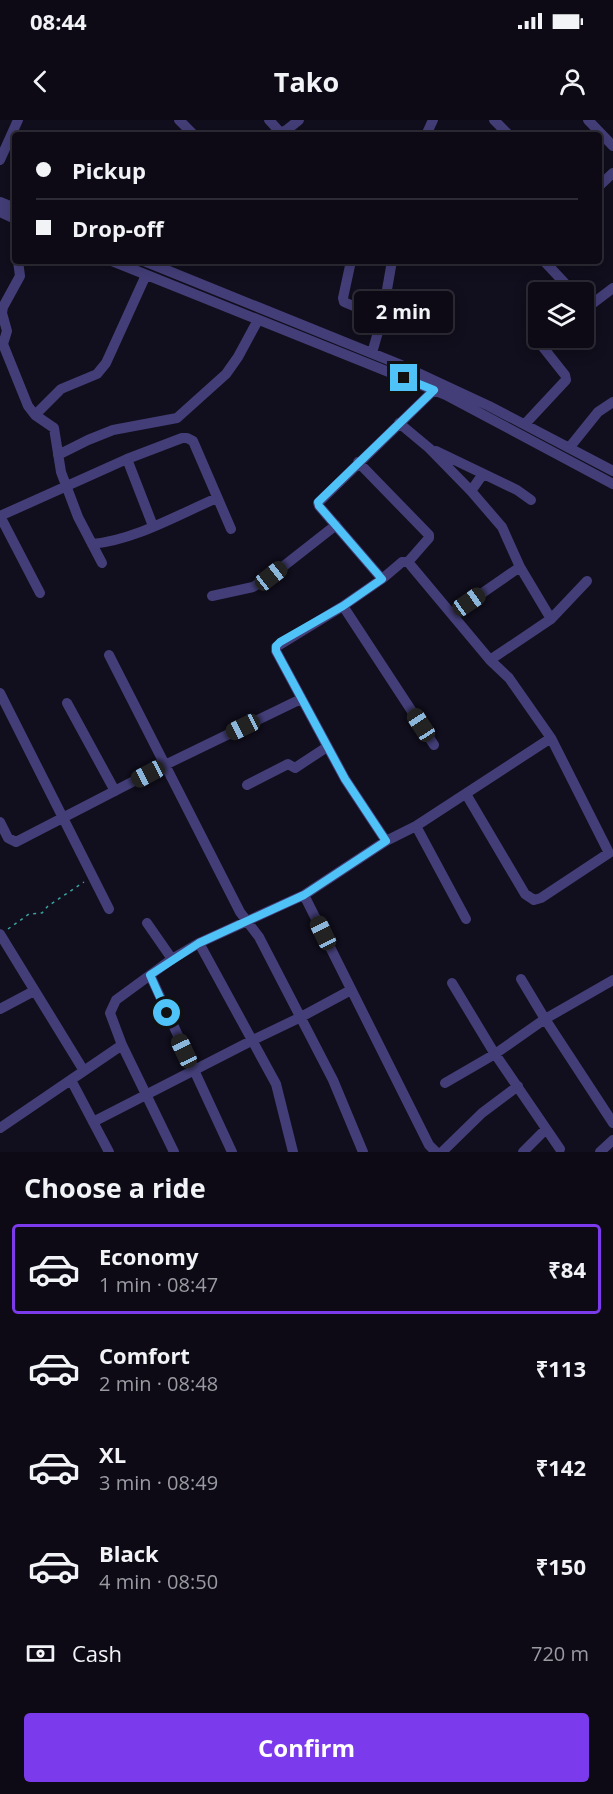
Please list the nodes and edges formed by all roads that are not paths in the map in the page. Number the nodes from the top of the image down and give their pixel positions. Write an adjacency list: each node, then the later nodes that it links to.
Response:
1 (178, 120): 6 (street)
2 (269, 120): 3 (street)
3 (299, 120)
4 (494, 120): 7 (street)
5 (588, 120): 8 (street)
6 (191, 132)
7 (506, 132)
8 (600, 132)
9 (602, 135): 11 (street)
10 (12, 142): 12 (street)
11 (613, 146)
12 (0, 160)
13 (613, 173): 14 (street)
14 (602, 184)
15 (18, 264): 31 (street)
16 (119, 264): 21 (street)
17 (151, 264): 28 (street)
18 (350, 264): 25 (street)
19 (391, 264): 25 (street)
20 (547, 264): 22 (street)
21 (146, 275): 26 (street); 31 (street)
22 (564, 282)
23 (613, 288): 24 (street)
24 (594, 301)
25 (382, 318): 28 (street)
26 (258, 320): 29 (street); 36 (street)
27 (544, 348): 33 (street)
28 (372, 354): 33 (street)
29 (434, 390): 32 (street); 41 (street)
30 (613, 402): 35 (street)
31 (35, 415): 36 (street)
32 (399, 423): 34 (street); 38 (street)
33 (525, 424): 35 (street)
34 (429, 448): 40 (street); 43 (street)
35 (569, 448): 39 (street)
36 (58, 455): 42 (street)
37 (128, 459): 42 (street); 44 (street); 48 (street)
38 (358, 462): 47 (street); 51 (street)
39 (613, 471)
40 (483, 474): 43 (street); 45 (street)
41 (613, 484)
42 (66, 486): 46 (street); 50 (street)
43 (471, 491): 53 (street)
44 (217, 498): 48 (street); 49 (street)
45 (531, 500)
46 (0, 516): 56 (street)
47 (336, 525): 54 (street); 57 (street)
48 (153, 526): 50 (street)
49 (231, 529)
50 (92, 544): 52 (street)
51 (408, 562): 54 (street); 59 (street)
52 (102, 563)
53 (520, 567): 59 (street); 60 (street)
54 (382, 579): 58 (street)
55 (587, 581): 60 (street)
56 (40, 593)
57 (212, 596)
58 (343, 606): 64 (street); 67 (street)
59 (452, 614): 62 (street)
60 (551, 619): 62 (street)
61 (109, 656): 69 (street)
62 (490, 660): 66 (street)
63 (0, 693): 73 (street)
64 (301, 699): 68 (street); 69 (street)
65 (67, 703): 71 (street)
66 (551, 738): 72 (street); 77 (street)
67 (434, 745)
68 (327, 747): 70 (street); 76 (street)
69 (165, 765): 71 (street); 81 (street)
70 (247, 785)
71 (115, 791): 73 (street)
72 (466, 794): 75 (street); 77 (street)
73 (62, 818): 74 (street); 79 (street)
74 (0, 822)
75 (416, 825): 76 (street); 80 (street)
76 (386, 841): 78 (street)
77 (611, 856)
78 (304, 895): 81 (street); 90 (street)
79 (109, 909)
80 (466, 919)
81 (247, 922): 84 (street); 93 (street)
82 (147, 923): 85 (street)
83 (0, 934): 91 (street)
84 (199, 943): 85 (street); 95 (street)
85 (172, 959): 86 (street)
86 (150, 975): 96 (street); 98 (street)
87 (521, 979): 94 (street)
88 (613, 980): 94 (street)
89 (452, 983): 97 (street)
90 (351, 990): 93 (street); 115 (street)
91 (34, 991): 92 (street); 99 (street)
92 (0, 1009)
93 (301, 1017): 95 (street); 114 (street)
94 (545, 1019): 97 (street); 105 (street)
95 (253, 1040): 98 (street); 113 (street)
96 (122, 1045): 99 (street); 103 (street)
97 (495, 1054): 101 (street); 102 (street)
98 (193, 1070): 103 (street); 112 (street)
99 (84, 1071): 100 (street)
100 (71, 1080): 104 (street); 106 (street)
101 (445, 1083)
102 (518, 1086): 107 (street); 116 (street)
103 (147, 1095): 104 (street); 111 (street)
104 (93, 1122): 110 (street)
105 (613, 1123)
106 (0, 1128)
107 (545, 1130): 109 (street); 117 (street)
108 (613, 1140): 118 (street)
109 (560, 1149)
110 (109, 1152)
111 (174, 1152)
112 (232, 1152)
113 (293, 1152)
114 (363, 1152)
115 (436, 1152)
116 (442, 1152)
117 (523, 1152)
118 (600, 1152)

